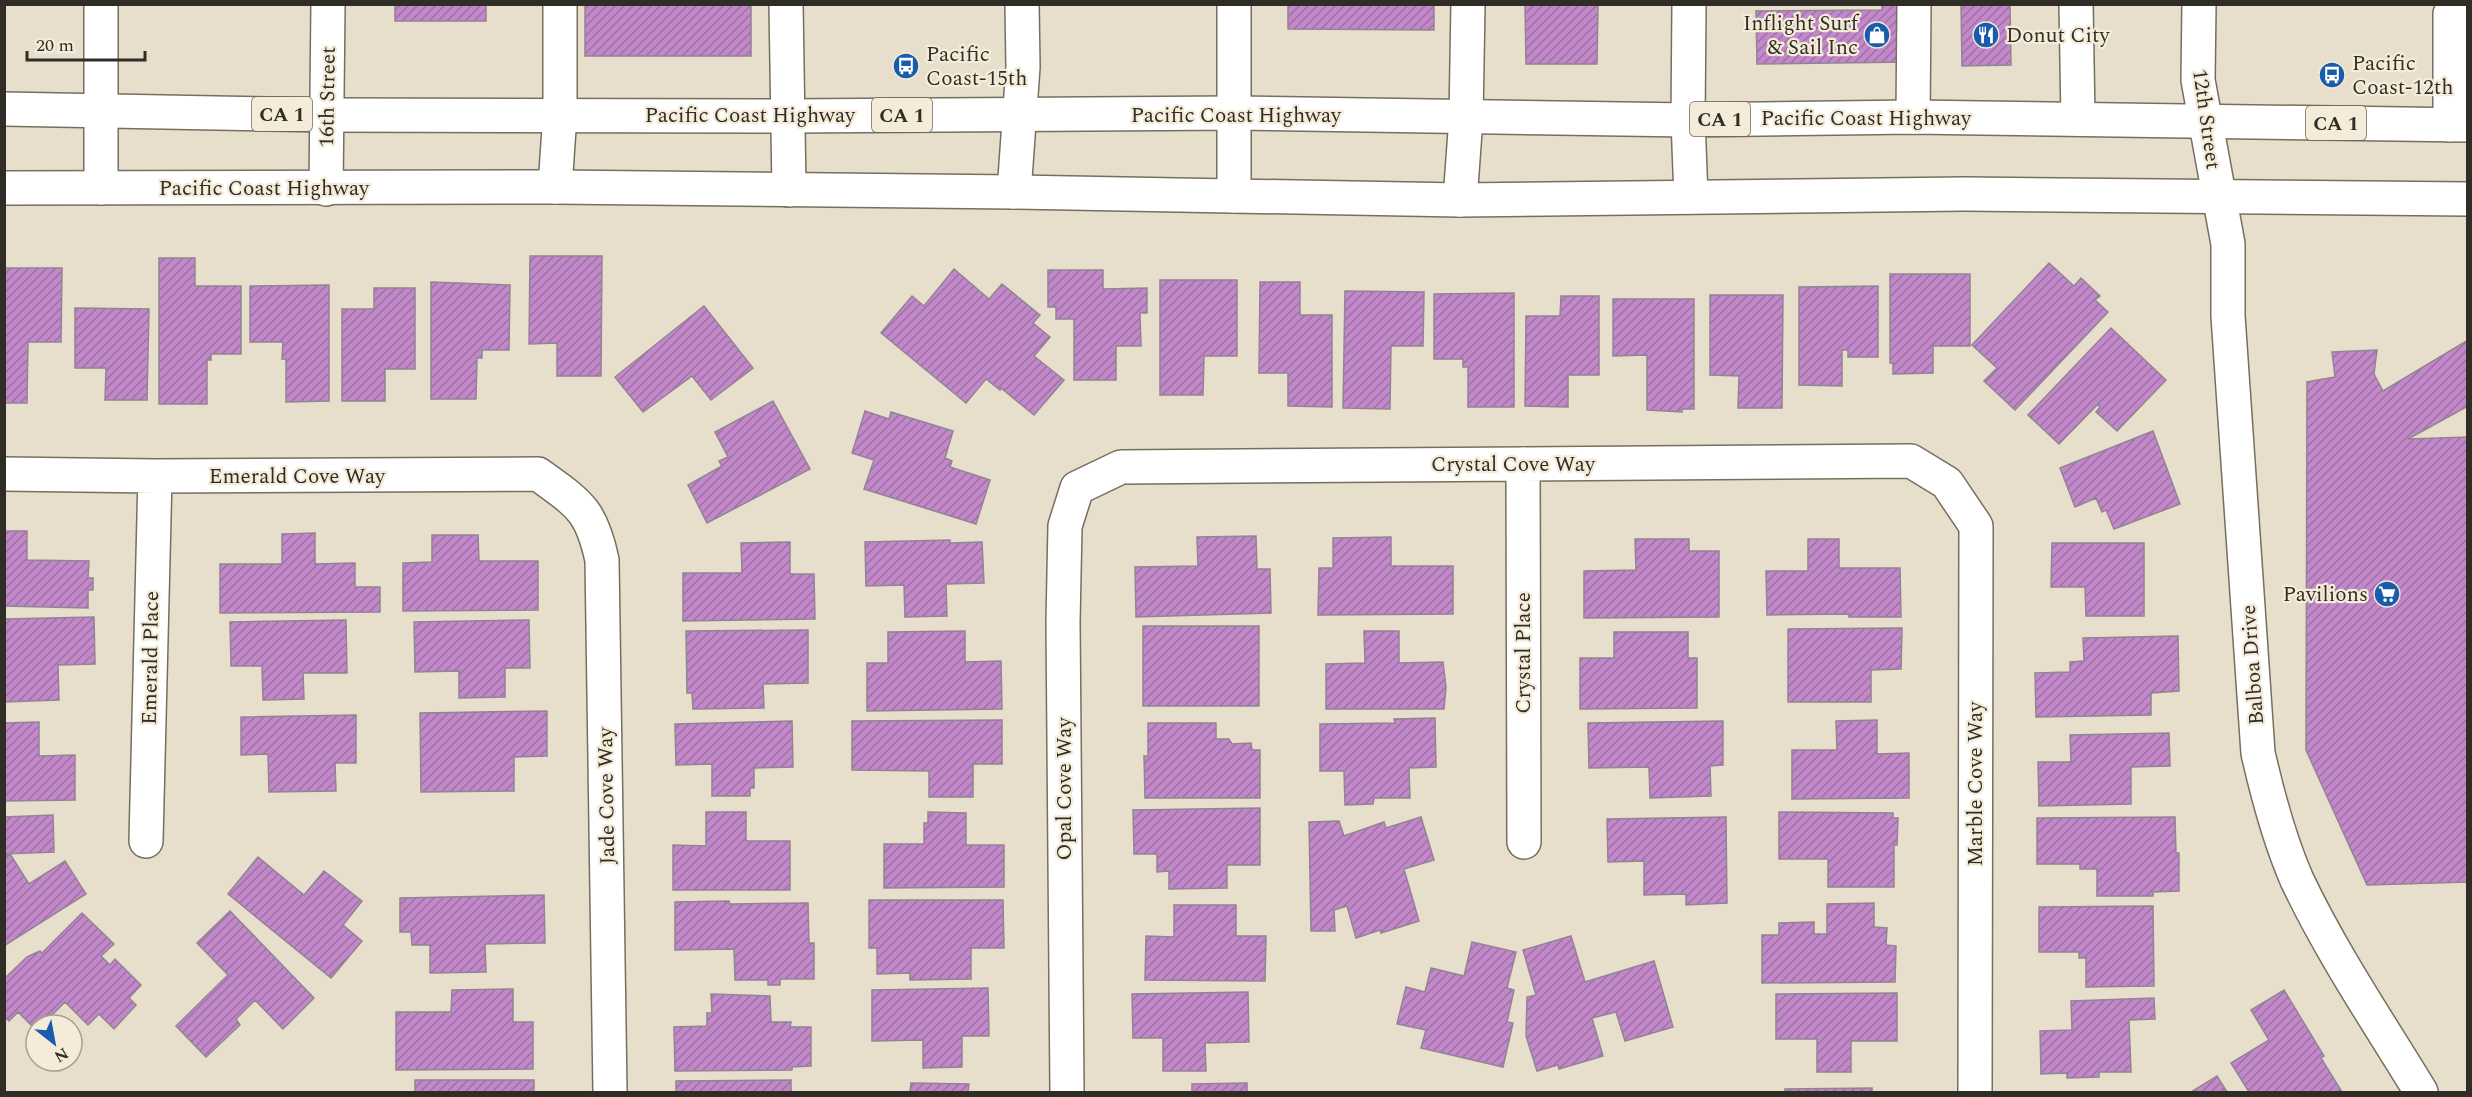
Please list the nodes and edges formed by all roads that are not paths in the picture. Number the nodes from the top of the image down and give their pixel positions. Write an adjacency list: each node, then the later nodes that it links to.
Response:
1 (101, 4): 14 (main road)
2 (328, 4): 17 (main road, 16th Street)
3 (560, 4): 16 (main road)
4 (786, 4): 19 (main road)
5 (1022, 4): 18 (main road)
6 (1234, 4): 15 (main road)
7 (1468, 4): 21 (main road)
8 (1689, 4): 23 (main road)
9 (1914, 4): 20 (main road)
10 (2076, 4): 22 (main road)
11 (2199, 4): 24 (main road, 12th Street)
12 (2459, 4): 25 (main road)
13 (4, 109): 14 (main road, Pacific Coast Highway / CA 1)
14 (101, 109): 17 (main road, Pacific Coast Highway / CA 1); 28 (main road)
15 (1234, 113): 18 (main road, Pacific Coast Highway / CA 1); 21 (main road, Pacific Coast Highway / CA 1); 32 (main road)
16 (560, 114): 17 (main road, Pacific Coast Highway / CA 1); 19 (main road, Pacific Coast Highway / CA 1); 26 (main road)
17 (327, 115): 29 (main road, 16th Street)
18 (1018, 115): 19 (main road, Pacific Coast Highway / CA 1); 31 (main road)
19 (786, 116): 30 (main road)
20 (1913, 117): 22 (main road, Pacific Coast Highway / CA 1); 23 (main road, Pacific Coast Highway / CA 1)
21 (1466, 118): 23 (main road, Pacific Coast Highway / CA 1); 36 (main road)
22 (2078, 119): 24 (main road, Pacific Coast Highway / CA 1)
23 (1688, 120): 33 (main road)
24 (2205, 121): 25 (main road, Pacific Coast Highway / CA 1); 34 (main road, 12th Street)
25 (2459, 125)
26 (555, 187): 29 (main road, Pacific Coast Highway); 30 (main road, Pacific Coast Highway)
27 (4, 188): 28 (main road, Pacific Coast Highway)
28 (101, 188): 29 (main road, Pacific Coast Highway)
29 (326, 189)
30 (789, 190): 31 (main road, Pacific Coast Highway)
31 (1014, 192): 32 (main road, Pacific Coast Highway)
32 (1234, 196): 36 (main road, Pacific Coast Highway)
33 (1691, 197): 34 (main road, Pacific Coast Highway); 36 (main road, Pacific Coast Highway)
34 (2220, 198): 35 (main road, Pacific Coast Highway); 48 (main road, Balboa Drive)
35 (2468, 199)
36 (1460, 200)
37 (1523, 464): 40 (main road, Crystal Cove Way); 41 (main road, Crystal Cove Way); 44 (main road, Crystal Place)
38 (4, 474): 39 (main road, Emerald Cove Way)
39 (154, 476): 42 (main road, Emerald Cove Way); 43 (main road, Emerald Place)
40 (1947, 483): 47 (main road, Marble Cove Way)
41 (1077, 488): 46 (main road, Opal Cove Way)
42 (579, 504): 45 (main road, Jade Cove Way)
43 (146, 841)
44 (1524, 842)
45 (610, 1092)
46 (1066, 1092)
47 (1975, 1092)
48 (2421, 1092)

